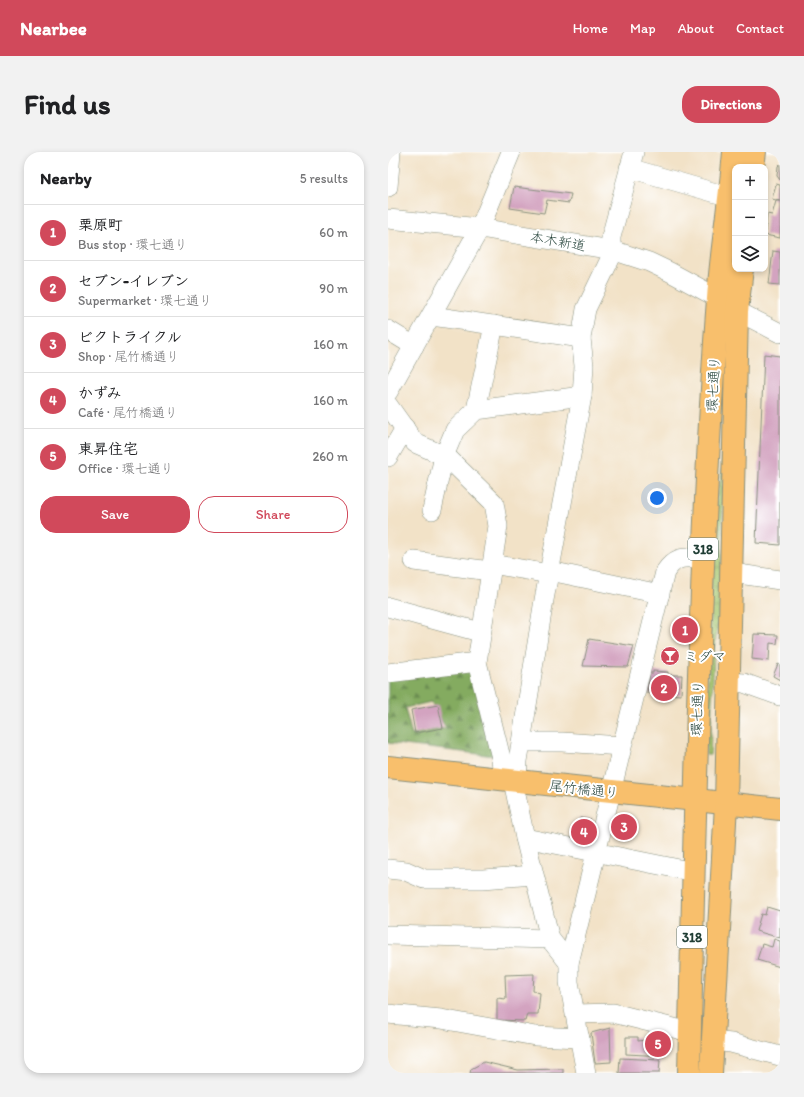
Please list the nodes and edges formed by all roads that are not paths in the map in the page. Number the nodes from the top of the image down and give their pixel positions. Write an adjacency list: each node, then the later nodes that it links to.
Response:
1 (391, 152): 7 (street)
2 (511, 152): 10 (street)
3 (734, 152): 8 (main road, 環七通り / 318)
4 (755, 152): 6 (main road)
5 (632, 160): 8 (street); 11 (street)
6 (753, 164)
7 (388, 187)
8 (730, 198): 13 (main road, 環七通り / 318)
9 (388, 219): 10 (street, 本木新道)
10 (480, 228): 11 (street, 本木新道); 15 (street)
11 (612, 250): 13 (street, 本木新道); 19 (street)
12 (742, 272): 14 (main road, 環七通り / 318)
13 (718, 298): 14 (street, 本木新道); 29 (main road, 環七通り / 318)
14 (737, 312): 18 (street, 本木新道); 33 (main road, 環七通り / 318)
15 (432, 316): 16 (street); 20 (street)
16 (494, 325): 19 (street); 24 (street)
17 (388, 330): 20 (street)
18 (780, 334)
19 (581, 338): 22 (street)
20 (414, 346): 21 (street)
21 (388, 392)
22 (582, 396): 24 (street); 32 (street)
23 (388, 405): 25 (street)
24 (476, 410): 26 (street)
25 (405, 428): 26 (street); 27 (street)
26 (444, 456): 28 (street); 31 (street)
27 (388, 457)
28 (432, 510)
29 (702, 558): 35 (street); 47 (main road, 環七通り / 318)
30 (414, 561): 31 (street)
31 (491, 568): 32 (street); 37 (street)
32 (549, 572): 35 (street); 42 (street)
33 (732, 573): 34 (street); 40 (main road, 環七通り / 318)
34 (780, 580)
35 (660, 594): 43 (street)
36 (388, 607): 37 (street)
37 (480, 632): 38 (street)
38 (477, 662): 39 (street); 45 (street)
39 (388, 673)
40 (730, 682): 41 (street); 48 (main road, 環七通り / 318)
41 (780, 696)
42 (522, 742): 43 (street); 45 (street)
43 (622, 746): 46 (street)
44 (388, 767): 45 (main road, 尾竹橋通り)
45 (511, 780): 46 (main road, 尾竹橋通り); 50 (street)
46 (610, 792): 47 (main road, 尾竹橋通り); 51 (street)
47 (694, 801): 48 (main road, 尾竹橋通り); 53 (main road, 環七通り / 318)
48 (726, 804): 49 (main road, 尾竹橋通り); 62 (main road, 環七通り / 318)
49 (780, 809)
50 (525, 838): 51 (street); 54 (street)
51 (596, 851): 53 (street); 57 (street)
52 (388, 869): 54 (street)
53 (694, 872): 60 (main road, 環七通り / 318)
54 (533, 875): 56 (street)
55 (388, 935): 56 (street)
56 (550, 939): 57 (street)
57 (569, 963): 59 (street)
58 (388, 1014): 61 (street)
59 (576, 1014): 60 (street); 61 (street)
60 (690, 1032): 66 (main road, 環七通り / 318)
61 (580, 1038): 65 (street)
62 (713, 1042): 63 (street); 64 (main road, 環七通り / 318)
63 (780, 1056)
64 (711, 1072)
65 (586, 1073)
66 (689, 1073)

